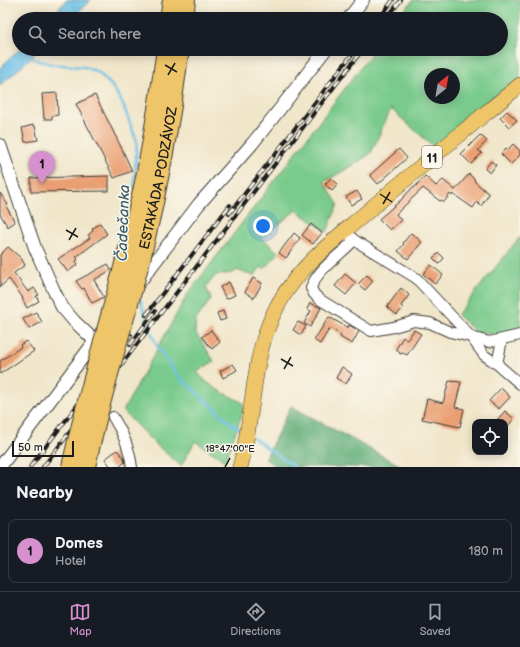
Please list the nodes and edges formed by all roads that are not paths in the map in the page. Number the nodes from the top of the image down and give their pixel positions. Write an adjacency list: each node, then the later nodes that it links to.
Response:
1 (172, 0): 4 (highway)
2 (186, 0): 5 (highway)
3 (362, 0): 6 (street)
4 (170, 12)
5 (185, 12)
6 (353, 12)
7 (165, 56): 22 (highway, ESTAKÁDA PODZÁVOZ, bridge)
8 (179, 56): 23 (highway, ESTAKÁDA PODZÁVOZ, bridge)
9 (321, 56): 16 (street, bridge)
10 (520, 85): 13 (main road, 11)
11 (0, 145): 12 (street)
12 (5, 171): 16 (street)
13 (350, 235): 15 (street); 15 (street); 25 (main road, 11)
14 (520, 335): 17 (street)
15 (471, 337): 17 (street); 18 (street)
16 (94, 340): 21 (street)
17 (502, 340): 18 (street)
18 (497, 364): 19 (street)
19 (520, 384)
20 (113, 417): 24 (street)
21 (0, 467)
22 (71, 467)
23 (86, 467)
24 (132, 467)
25 (240, 467)

